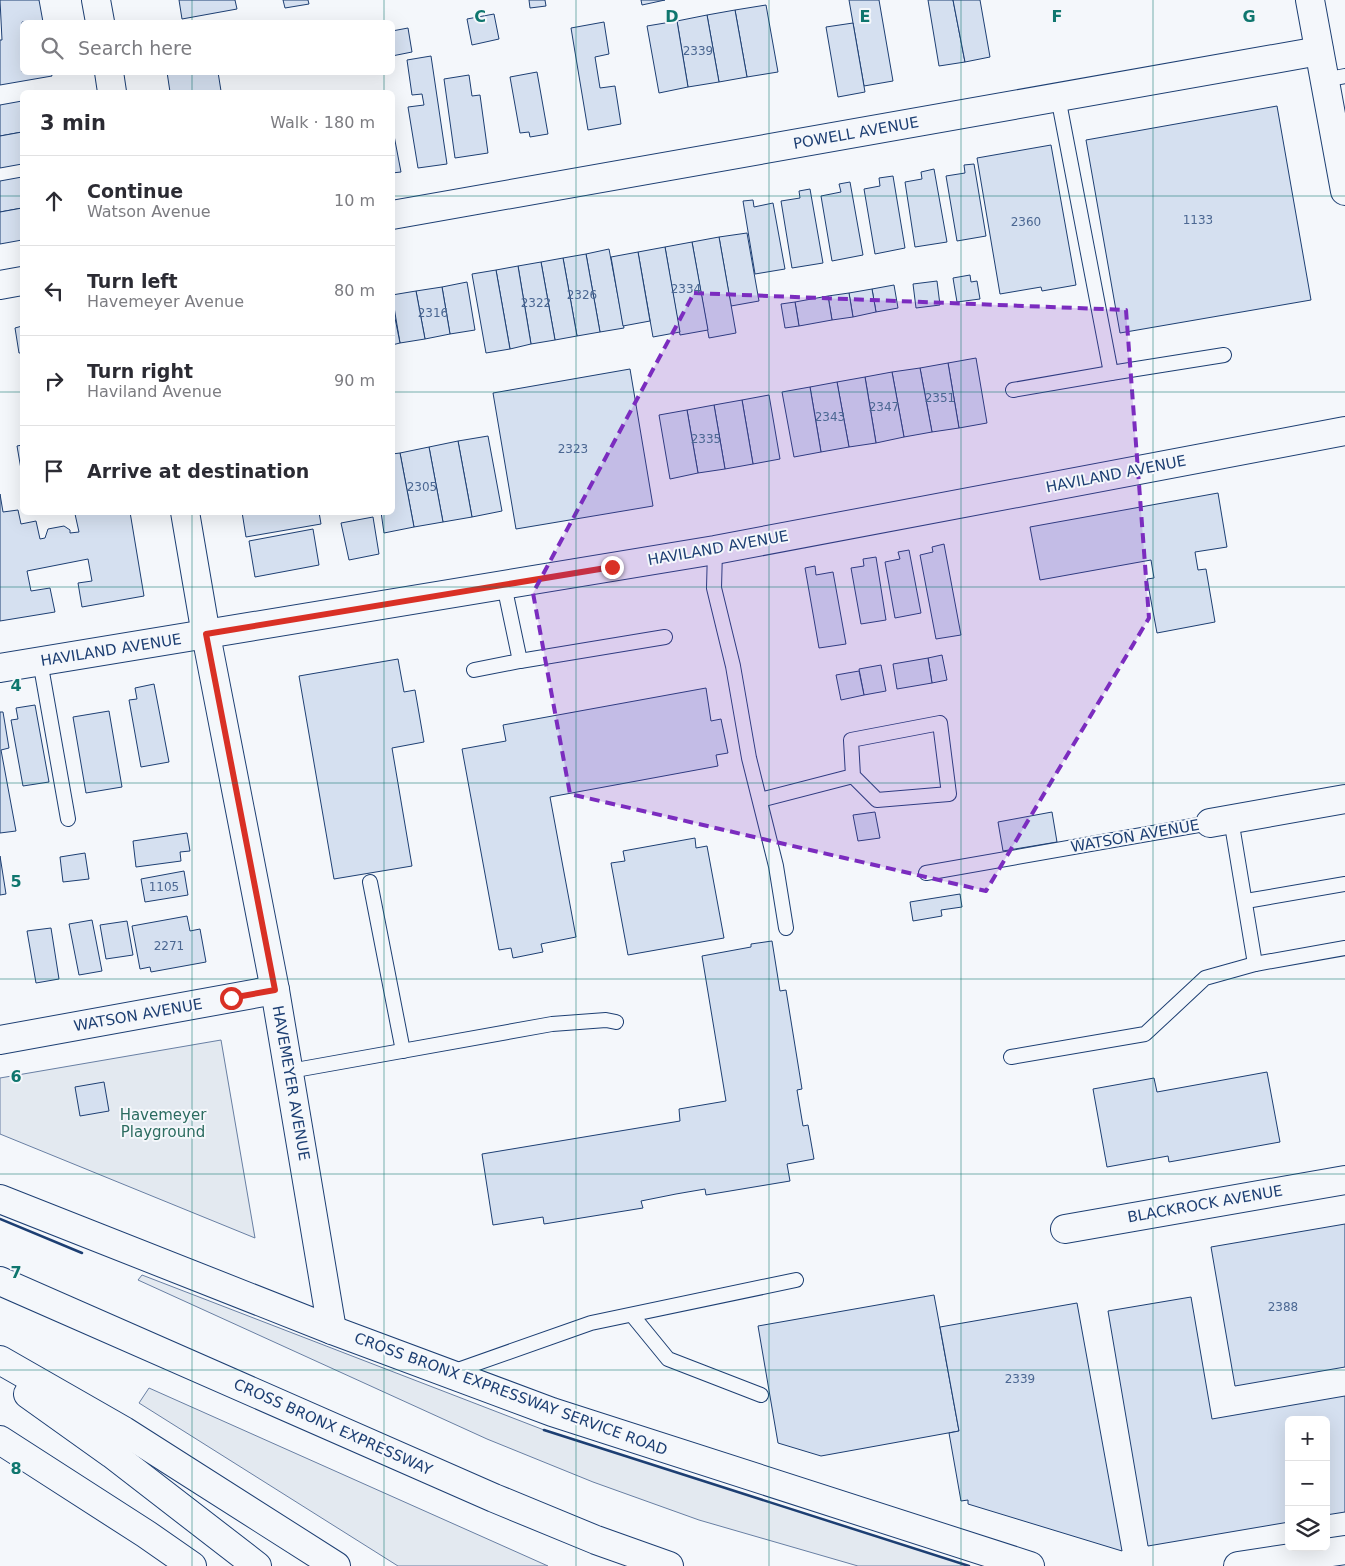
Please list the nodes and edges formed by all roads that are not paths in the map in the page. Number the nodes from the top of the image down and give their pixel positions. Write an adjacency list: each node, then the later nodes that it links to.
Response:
1 (96, 0): 3 (main road)
2 (1310, 0): 4 (main road)
3 (100, 20)
4 (1319, 51): 6 (main road); 8 (main road, POWELL AVENUE)
5 (109, 75): 7 (main road)
6 (1334, 78): 9 (main road)
7 (112, 90)
8 (1058, 97): 10 (main road, POWELL AVENUE); 14 (lane)
9 (1345, 191)
10 (395, 214)
11 (20, 281): 12 (main road)
12 (0, 285)
13 (1224, 355): 14 (lane)
14 (1111, 373): 15 (lane)
15 (1013, 390)
16 (1345, 431): 18 (main road, HAVILAND AVENUE)
17 (186, 515): 20 (main road, HAVEMEYER AVENUE)
18 (715, 550): 19 (main road, HAVILAND AVENUE); 28 (lane)
19 (504, 585): 20 (main road, HAVILAND AVENUE); 22 (lane)
20 (206, 634): 23 (main road, HAVILAND AVENUE); 38 (main road, HAVEMEYER AVENUE)
21 (665, 636): 22 (lane)
22 (520, 661): 25 (lane)
23 (40, 662): 24 (main road, HAVILAND AVENUE); 29 (lane)
24 (0, 668)
25 (474, 670)
26 (853, 776): 26 (lane); 28 (lane)
27 (1345, 799): 30 (main road, WATSON AVENUE)
28 (760, 800): 35 (lane)
29 (68, 819)
30 (1221, 821): 31 (lane, WATSON AVENUE); 34 (lane)
31 (926, 873)
32 (370, 882): 41 (lane)
33 (1345, 884): 34 (lane)
34 (1246, 901): 37 (lane)
35 (786, 928)
36 (1345, 948): 37 (lane)
37 (1255, 964): 42 (lane)
38 (275, 990): 40 (main road, WATSON AVENUE); 43 (main road, HAVEMEYER AVENUE)
39 (616, 1022): 41 (lane)
40 (0, 1040)
41 (403, 1051): 43 (lane)
42 (1011, 1057)
43 (290, 1071): 50 (main road, HAVEMEYER AVENUE)
44 (1345, 1180): 46 (main road, BLACKROCK AVENUE)
45 (0, 1198): 50 (main road, CROSS BRONX EXPRESSWAY SERVICE ROAD)
46 (1065, 1229)
47 (796, 1280): 49 (lane)
48 (0, 1281): 60 (main road, CROSS BRONX EXPRESSWAY)
49 (632, 1315): 53 (lane); 54 (lane)
50 (332, 1330): 53 (main road, CROSS BRONX EXPRESSWAY SERVICE ROAD)
51 (0, 1360): 59 (main road)
52 (0, 1374): 58 (main road)
53 (447, 1374): 61 (main road, CROSS BRONX EXPRESSWAY SERVICE ROAD)
54 (762, 1395)
55 (0, 1440): 57 (main road)
56 (1345, 1550): 62 (main road)
57 (192, 1566)
58 (257, 1566)
59 (336, 1566)
60 (669, 1566)
61 (1030, 1566)
62 (1238, 1566)

